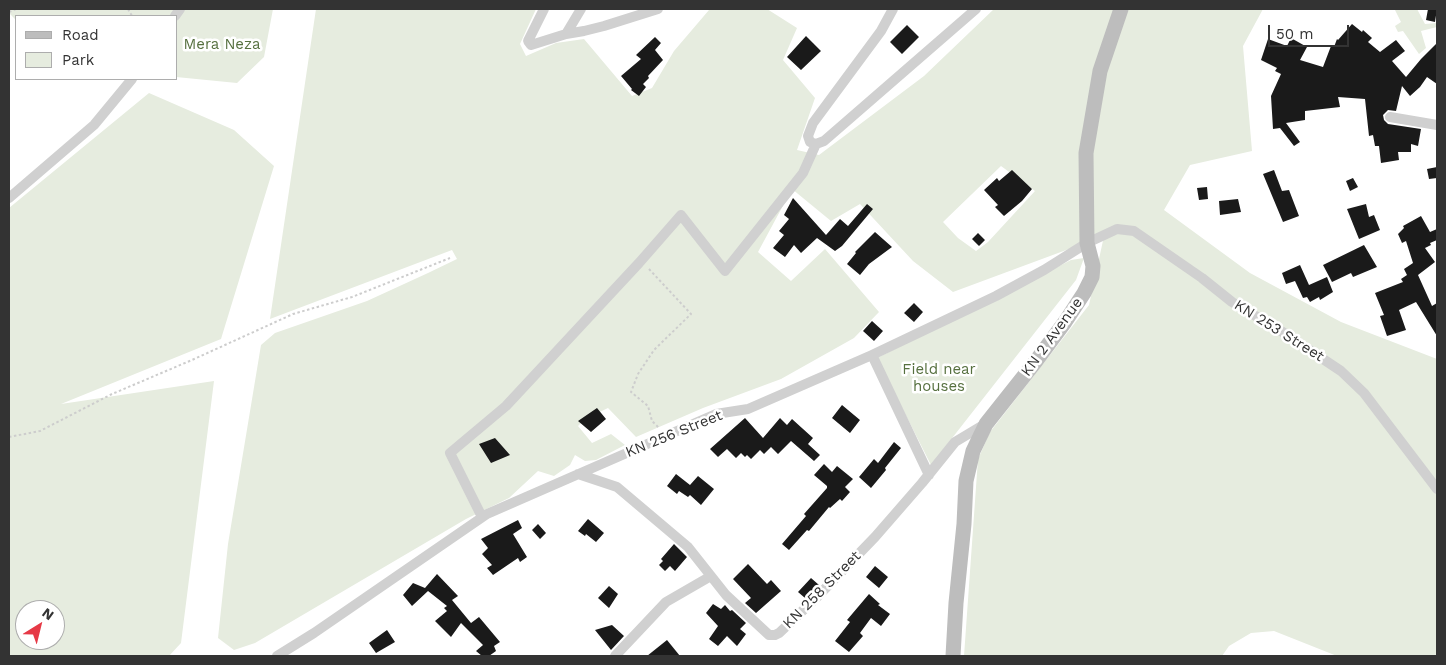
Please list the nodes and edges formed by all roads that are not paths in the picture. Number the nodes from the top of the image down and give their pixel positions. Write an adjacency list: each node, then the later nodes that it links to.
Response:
1 (544, 9): 7 (street)
2 (580, 9): 7 (street)
3 (658, 9): 7 (street)
4 (894, 9): 11 (street)
5 (976, 9): 11 (street)
6 (1122, 9): 13 (main road, KN 2 Avenue)
7 (566, 34)
8 (131, 80): 12 (street)
9 (1390, 117): 10 (street)
10 (1437, 126)
11 (816, 144): 19 (street)
12 (9, 198)
13 (1088, 243): 14 (street, KN 256 Street); 15 (main road, KN 2 Avenue); 18 (street, KN 253 Street)
14 (872, 355): 16 (street, KN 256 Street); 17 (street)
15 (986, 424): 17 (street, KN 258 Street); 23 (main road, KN 2 Avenue)
16 (578, 474): 19 (street, KN 256 Street); 20 (street, KN 258 Street)
17 (929, 475): 20 (street, KN 258 Street)
18 (1437, 489)
19 (482, 517): 21 (street, KN 256 Street)
20 (711, 576): 22 (street)
21 (277, 656)
22 (615, 656)
23 (952, 656)

